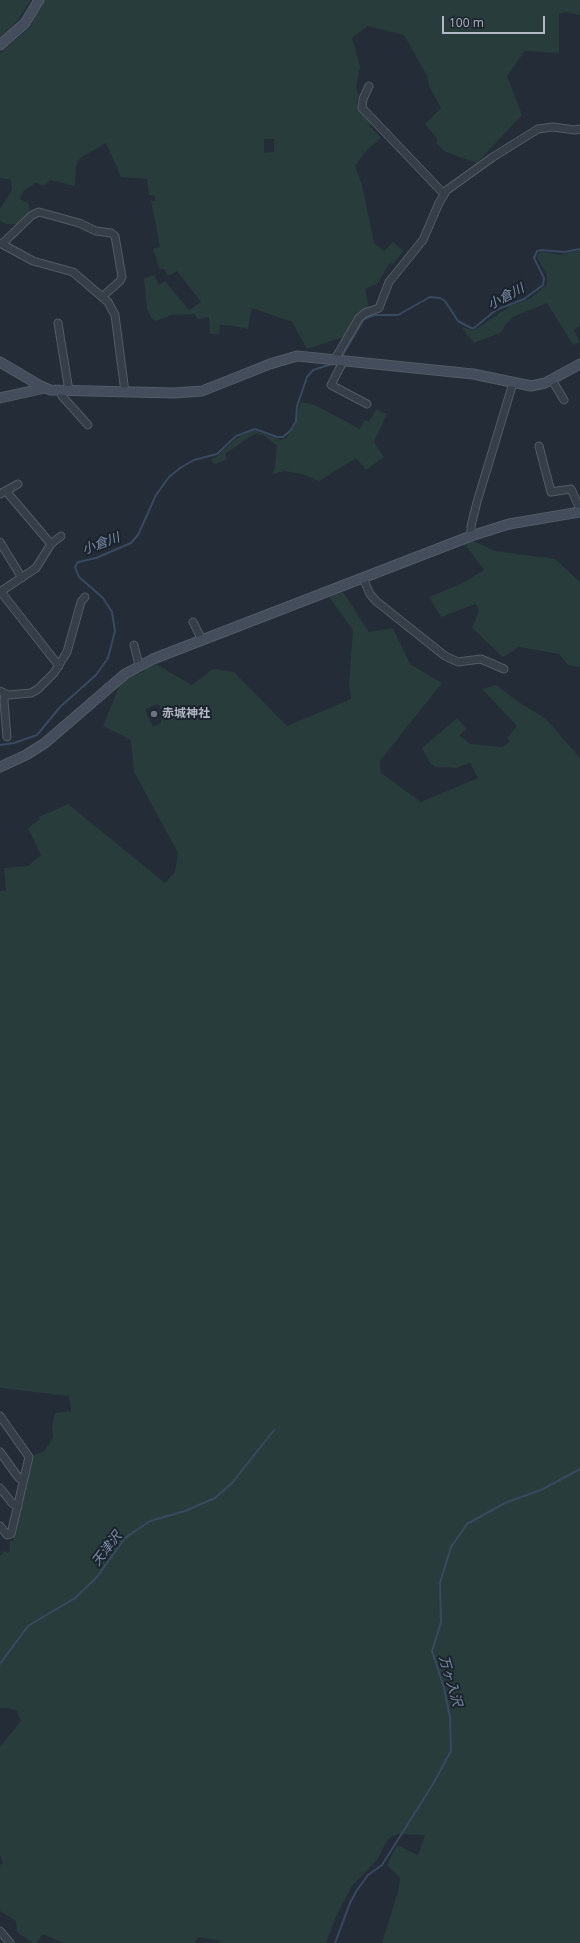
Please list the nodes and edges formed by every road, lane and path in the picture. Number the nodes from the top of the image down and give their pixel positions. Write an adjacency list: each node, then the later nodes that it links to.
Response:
1 (38, 0): 2 (street)
2 (0, 46)
3 (370, 86): 5 (street)
4 (580, 129): 5 (street)
5 (444, 194): 9 (street)
6 (1, 243): 7 (street); 7 (street)
7 (103, 296): 16 (street)
8 (58, 323): 15 (street)
9 (339, 360): 13 (street); 16 (street); 19 (street)
10 (0, 362): 14 (street)
11 (580, 364): 12 (street)
12 (552, 380): 13 (street); 18 (street)
13 (513, 383): 26 (street)
14 (44, 388): 15 (street); 17 (street)
15 (64, 391): 16 (street); 20 (street)
16 (125, 392)
17 (0, 398)
18 (564, 400)
19 (367, 404)
20 (88, 425)
21 (539, 446): 24 (street)
22 (18, 484): 23 (street)
23 (3, 493): 28 (street)
24 (580, 511): 26 (street)
25 (61, 536): 28 (street)
26 (471, 536): 30 (street)
27 (0, 542): 29 (street)
28 (51, 544): 29 (street)
29 (22, 578): 31 (street)
30 (363, 578): 34 (street); 38 (street)
31 (1, 592): 37 (street)
32 (85, 597): 37 (street)
33 (193, 622): 34 (street)
34 (202, 640): 36 (street)
35 (134, 645): 36 (street)
36 (139, 665): 41 (street)
37 (59, 666): 39 (street)
38 (504, 669)
39 (3, 693): 40 (street)
40 (7, 737)
41 (0, 767)
42 (0, 1416): 44 (street)
43 (0, 1452): 44 (street)
44 (23, 1481): 46 (street)
45 (0, 1488): 46 (street)
46 (18, 1507): 47 (street)
47 (0, 1526)
48 (0, 1931): 49 (street)
49 (10, 1943)

